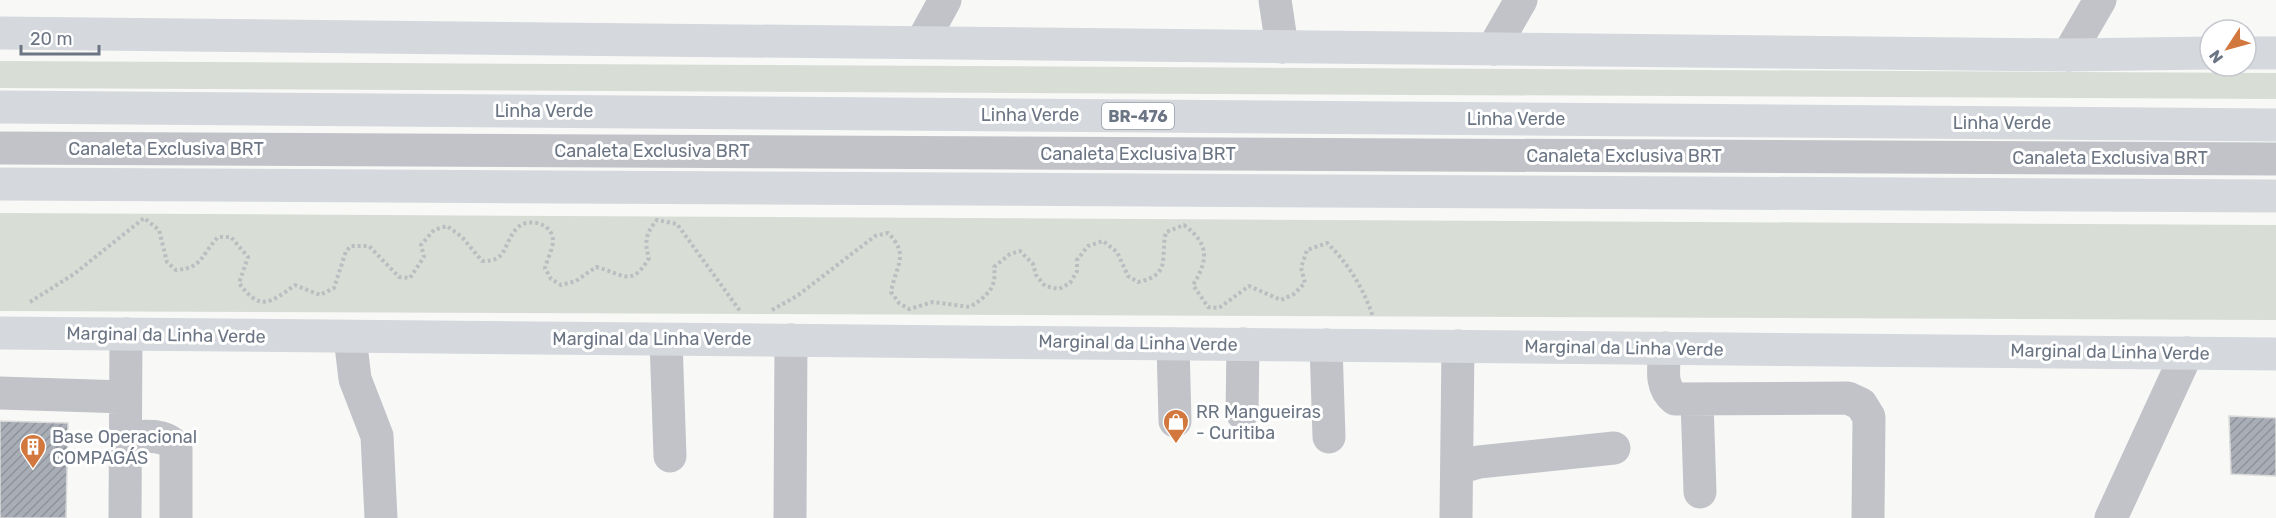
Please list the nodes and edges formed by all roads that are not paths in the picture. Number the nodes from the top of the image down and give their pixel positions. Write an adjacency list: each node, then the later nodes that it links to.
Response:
1 (945, 0): 6 (street)
2 (1275, 0): 7 (street)
3 (1521, 0): 8 (street)
4 (2100, 0): 12 (street)
5 (0, 33): 6 (main road)
6 (922, 42): 7 (main road)
7 (1282, 46): 8 (main road)
8 (1493, 49): 12 (main road)
9 (2198, 53): 12 (main road)
10 (2258, 53): 11 (main road)
11 (2276, 53)
12 (2068, 55)
13 (0, 107): 14 (main road, Linha Verde / BR-476)
14 (2276, 125)
15 (0, 148): 16 (street, Canaleta Exclusiva BRT)
16 (2276, 159)
17 (0, 184): 18 (main road)
18 (2276, 196)
19 (0, 333): 20 (main road, Marginal da Linha Verde)
20 (126, 334): 21 (main road, Marginal da Linha Verde); 32 (street)
21 (350, 337): 22 (main road, Marginal da Linha Verde); 44 (street)
22 (666, 340): 23 (main road, Marginal da Linha Verde); 39 (street)
23 (791, 340): 24 (main road, Marginal da Linha Verde); 45 (street)
24 (1173, 344): 25 (main road, Marginal da Linha Verde); 35 (street)
25 (1243, 344): 26 (main road, Marginal da Linha Verde); 34 (street)
26 (1326, 345): 27 (main road, Marginal da Linha Verde); 37 (street)
27 (1458, 346): 28 (main road, Marginal da Linha Verde); 40 (street)
28 (1665, 348): 29 (main road, Marginal da Linha Verde); 33 (street)
29 (2187, 353): 30 (main road, Marginal da Linha Verde); 48 (street)
30 (2276, 354)
31 (0, 393): 32 (street)
32 (125, 397): 36 (street)
33 (1697, 401): 41 (street); 47 (street)
34 (1242, 414)
35 (1175, 421)
36 (125, 437): 42 (street); 43 (street)
37 (1329, 437)
38 (1614, 448): 40 (street)
39 (670, 456)
40 (1457, 468): 46 (street)
41 (1700, 492)
42 (125, 518)
43 (176, 518)
44 (381, 518)
45 (790, 518)
46 (1456, 518)
47 (1868, 518)
48 (2111, 518)

